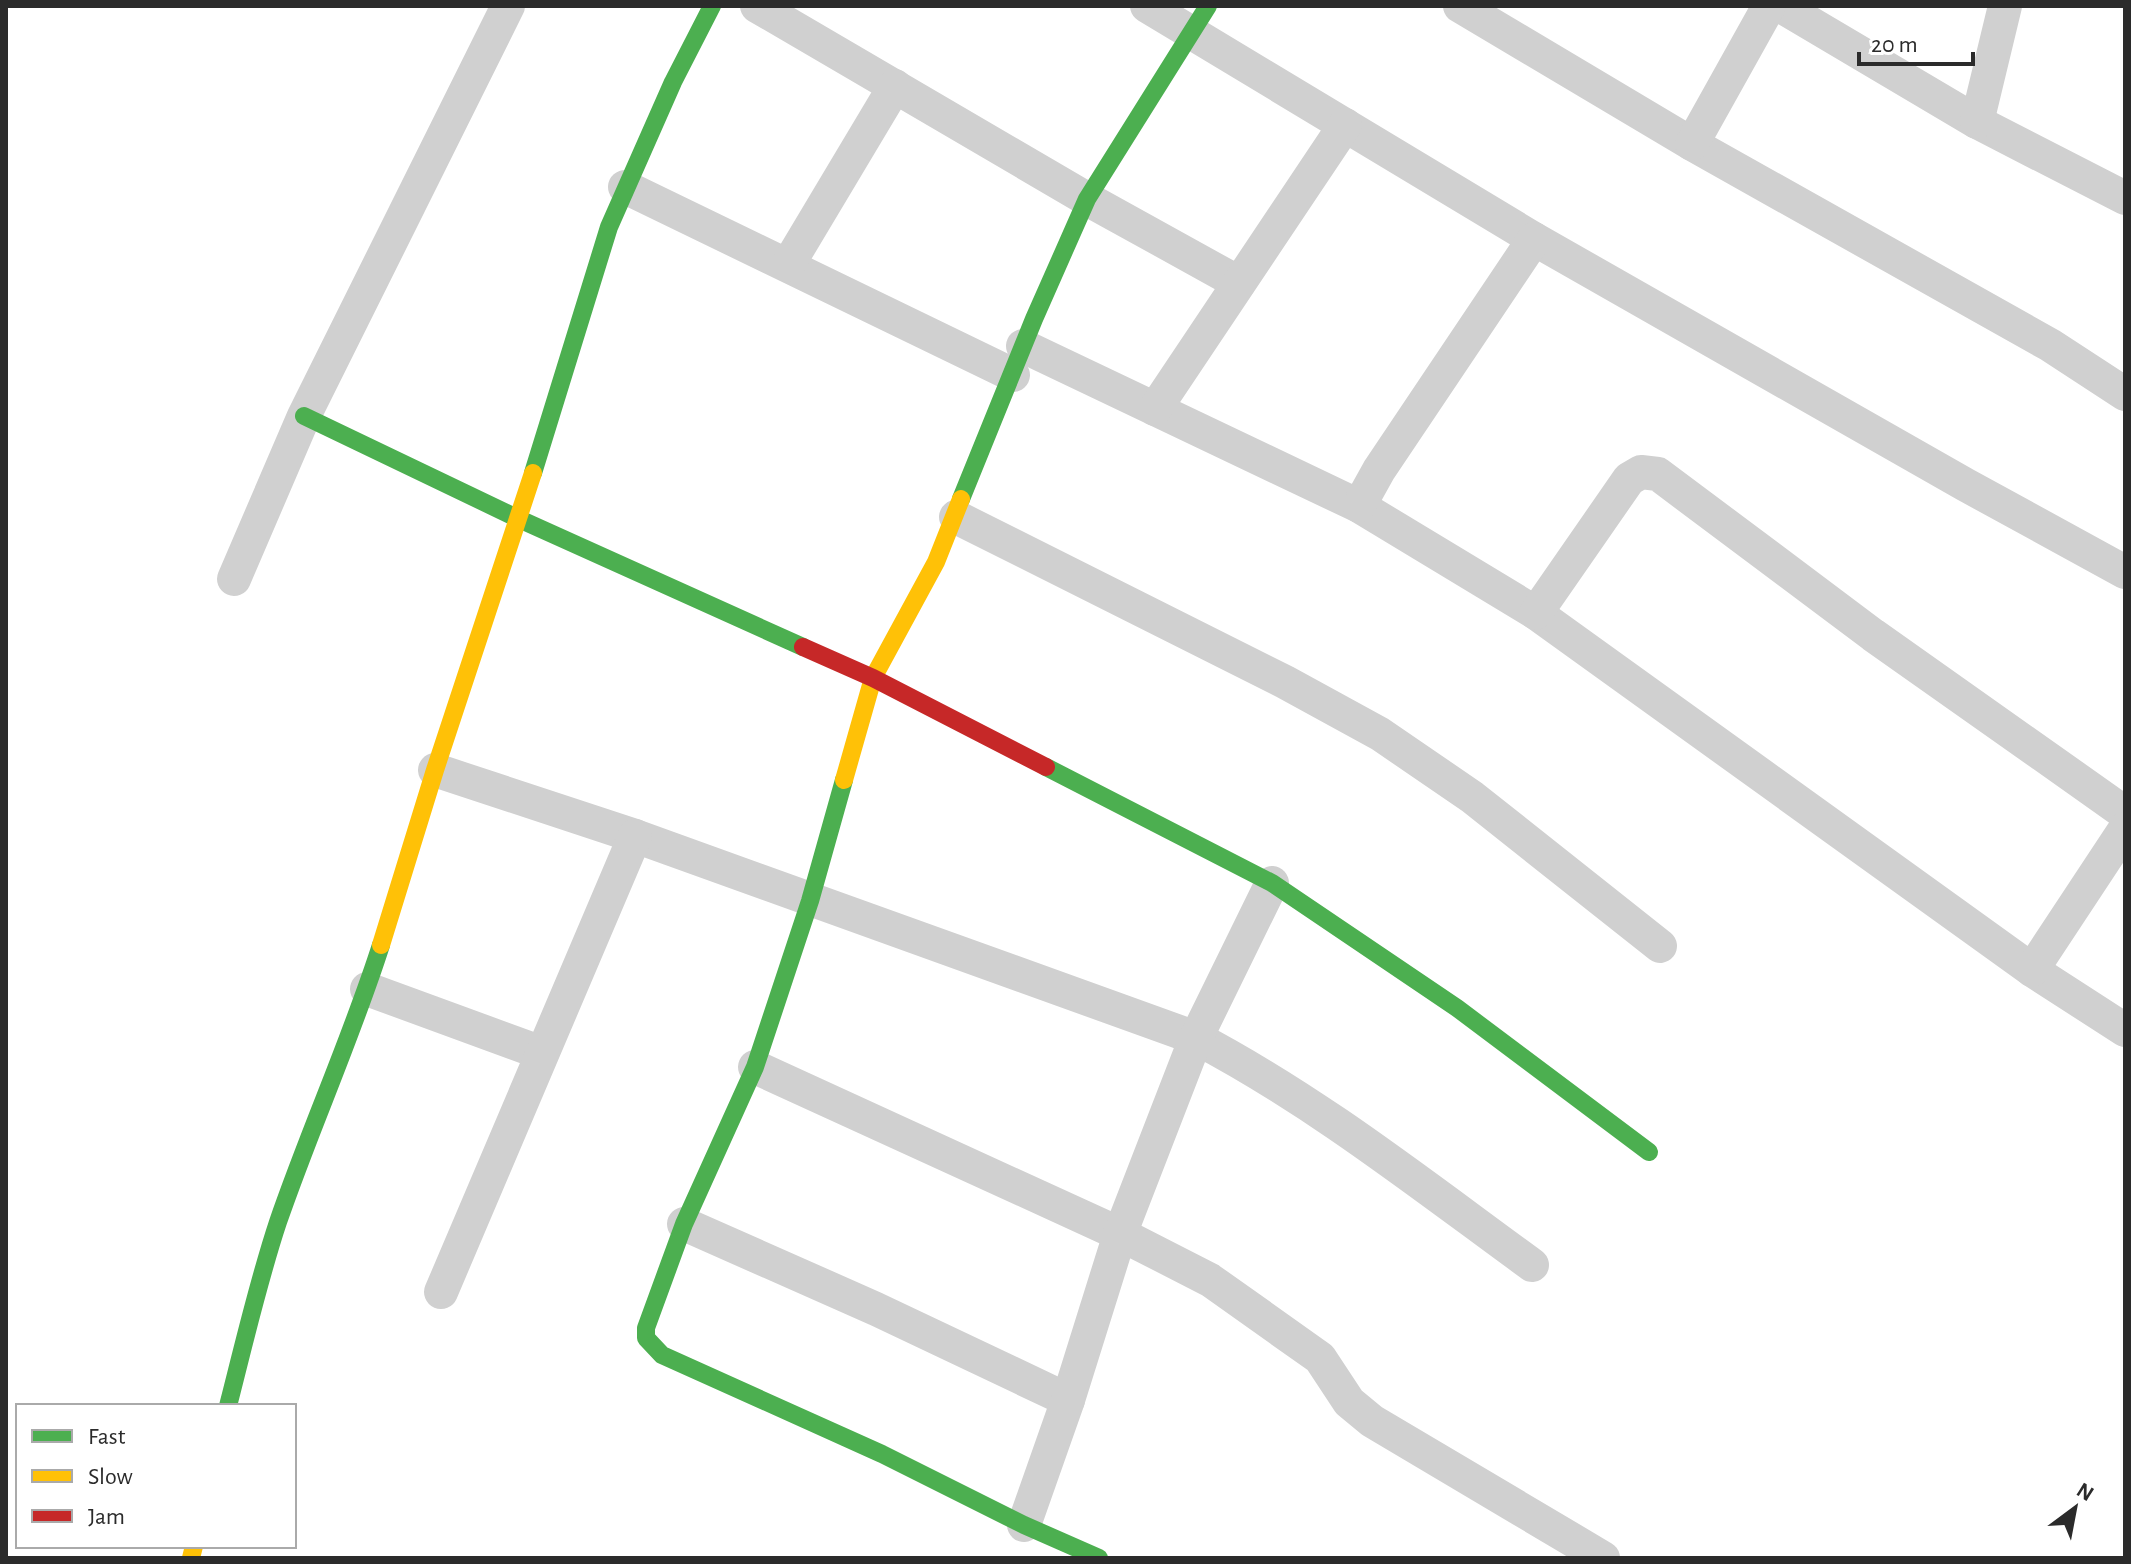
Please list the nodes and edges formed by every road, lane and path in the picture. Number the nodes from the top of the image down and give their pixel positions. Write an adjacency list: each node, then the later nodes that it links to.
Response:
1 (508, 6): 23 (street)
2 (712, 6): 14 (street)
3 (757, 6): 10 (street)
4 (1147, 6): 9 (street)
5 (1460, 6): 13 (street)
6 (1769, 6): 13 (street)
7 (1781, 6): 11 (street)
8 (2005, 6): 11 (street)
9 (1200, 19): 12 (street); 16 (street)
10 (895, 86): 16 (street); 18 (street)
11 (1977, 122): 15 (street)
12 (1345, 125): 17 (street); 19 (street)
13 (1692, 144): 21 (street)
14 (625, 187): 18 (street); 26 (street)
15 (2125, 198)
16 (1087, 199): 19 (street); 20 (street)
17 (1534, 239): 24 (street); 27 (street)
18 (788, 265): 20 (street)
19 (1239, 283): 22 (street)
20 (1018, 360): 22 (street); 25 (street)
21 (2125, 394)
22 (1155, 409): 24 (street)
23 (304, 416): 26 (street); 28 (street)
24 (1359, 506): 29 (street)
25 (956, 517): 30 (street); 37 (street)
26 (519, 519): 30 (street); 31 (street)
27 (2125, 572)
28 (234, 579)
29 (1536, 613): 32 (street); 38 (street)
30 (873, 678): 35 (street); 36 (street)
31 (435, 770): 34 (street); 39 (street)
32 (2125, 813)
33 (2125, 829): 38 (street)
34 (635, 836): 36 (street); 42 (street)
35 (1272, 883): 41 (street); 44 (street)
36 (810, 901): 41 (street); 43 (street)
37 (1660, 946)
38 (2032, 970): 40 (street)
39 (367, 989): 42 (street); 50 (street)
40 (2125, 1030)
41 (1196, 1038): 46 (street); 47 (street)
42 (542, 1053): 48 (street)
43 (755, 1067): 45 (street); 46 (street)
44 (1649, 1152)
45 (684, 1224): 49 (street); 51 (street)
46 (1120, 1234): 49 (street); 53 (street)
47 (1532, 1265)
48 (441, 1292)
49 (1068, 1400): 51 (street)
50 (229, 1404)
51 (1024, 1525): 52 (street)
52 (1099, 1558)
53 (1603, 1558)

